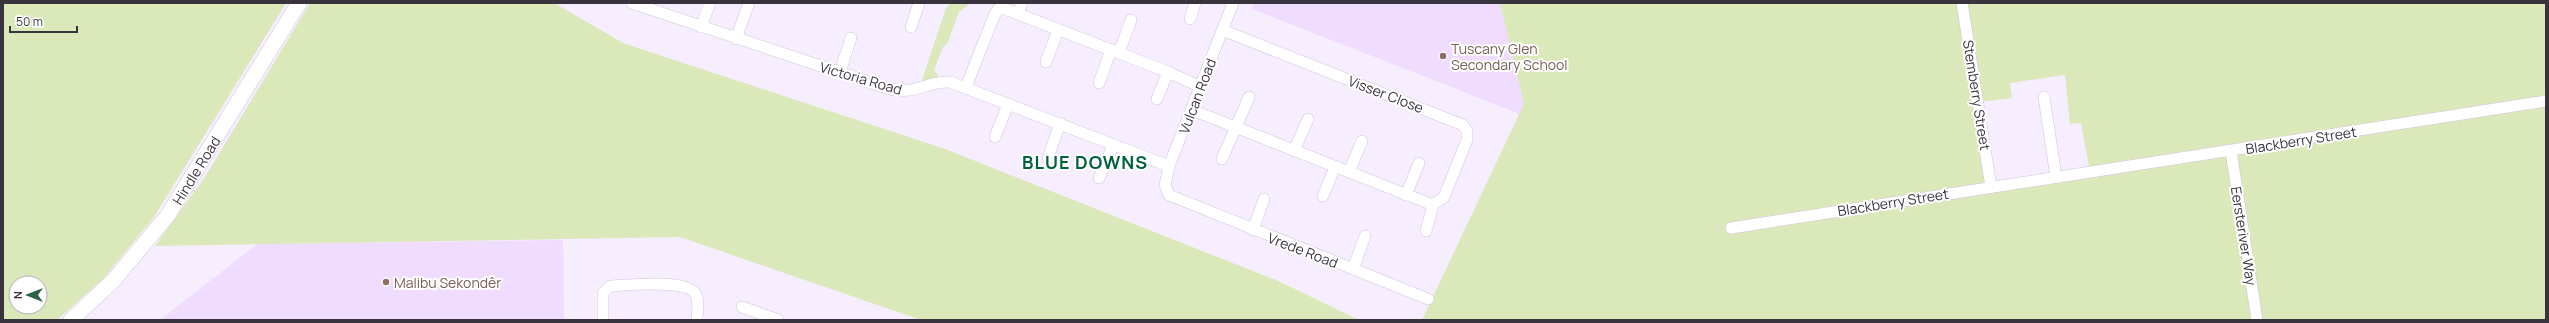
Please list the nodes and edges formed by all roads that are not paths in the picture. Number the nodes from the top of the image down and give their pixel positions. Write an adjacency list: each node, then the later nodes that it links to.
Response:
1 (298, 3): 60 (street, Hindle Road)
2 (632, 3): 12 (street, Victoria Road)
3 (710, 3): 12 (street)
4 (749, 3): 17 (street)
5 (919, 3): 13 (street)
6 (1195, 3): 10 (street)
7 (1232, 3): 15 (street, Vulcan Road)
8 (1962, 3): 47 (street, Stemberry Street)
9 (1020, 8): 14 (street); 23 (street)
10 (1190, 19)
11 (1131, 20): 18 (street)
12 (701, 27): 17 (street, Victoria Road)
13 (911, 28)
14 (1058, 30): 18 (street); 19 (street)
15 (1222, 30): 24 (street, Vulcan Road); 52 (street, Visser Close)
16 (851, 38): 20 (street)
17 (736, 39): 20 (street, Victoria Road)
18 (1115, 51): 21 (street); 22 (street)
19 (1046, 62)
20 (840, 72): 23 (street, Victoria Road)
21 (1168, 72): 24 (street); 27 (street)
22 (1099, 83)
23 (966, 87): 29 (street, Victoria Road)
24 (1201, 87): 30 (street, Vulcan Road)
25 (1248, 97): 33 (street)
26 (2044, 97): 46 (street)
27 (1157, 99)
28 (2546, 101): 38 (street, Blackberry Street)
29 (1008, 104): 32 (street, Victoria Road); 34 (street)
30 (1192, 110): 33 (street); 42 (street, Vulcan Road)
31 (1308, 119): 37 (street)
32 (1060, 123): 36 (street, Victoria Road); 39 (street)
33 (1235, 128): 37 (street); 40 (street)
34 (995, 136)
35 (1362, 141): 44 (street)
36 (1113, 146): 42 (street, Victoria Road); 45 (street)
37 (1294, 151): 43 (street)
38 (2231, 151): 46 (street, Blackberry Street); 64 (street, Eersteriver Way)
39 (1048, 158)
40 (1222, 159)
41 (1419, 163): 49 (street)
42 (1169, 166): 48 (street, Vulcan Road)
43 (1335, 167): 44 (street); 50 (street)
44 (1349, 172): 49 (street)
45 (1099, 178)
46 (2056, 178): 47 (street, Blackberry Street)
47 (1991, 187): 53 (street, Blackberry Street)
48 (1166, 190): 54 (street, Vrede Road)
49 (1406, 195): 52 (street)
50 (1323, 196)
51 (1264, 199): 54 (street, Vrede Road)
52 (1433, 205): 55 (street, Visser Close)
53 (1731, 228)
54 (1253, 230): 57 (street, Vrede Road)
55 (1426, 231)
56 (1365, 236): 57 (street, Vrede Road)
57 (1352, 269): 58 (street, Vrede Road)
58 (1428, 299)
59 (742, 306): 63 (street)
60 (71, 320)
61 (603, 320): 62 (street)
62 (697, 320)
63 (778, 320)
64 (2257, 320)

